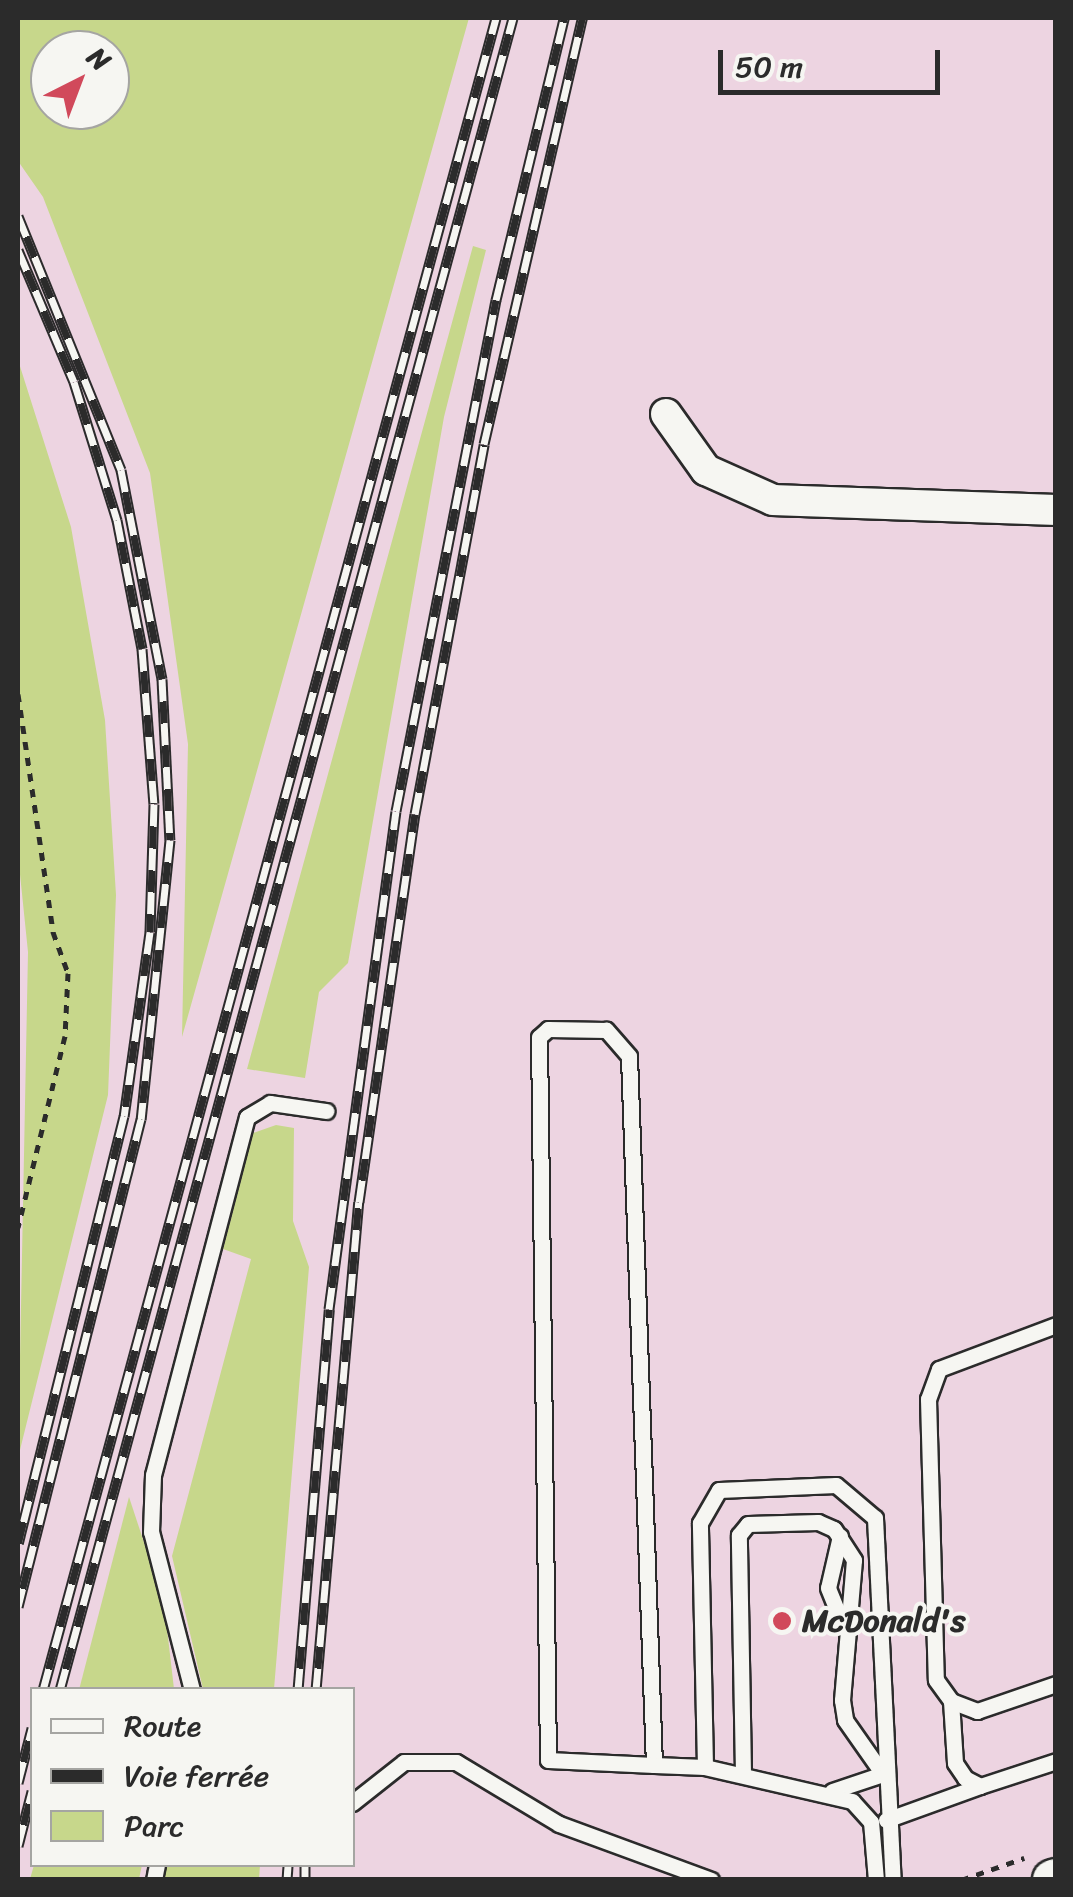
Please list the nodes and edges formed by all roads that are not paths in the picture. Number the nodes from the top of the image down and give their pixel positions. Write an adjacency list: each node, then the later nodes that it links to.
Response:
1 (666, 414): 2 (street)
2 (1056, 510)
3 (326, 1111): 8 (lane)
4 (1056, 1326): 9 (lane)
5 (840, 1536): 6 (lane); 6 (lane); 13 (lane)
6 (843, 1625): 14 (lane)
7 (1056, 1684): 9 (lane)
8 (191, 1687)
9 (950, 1701): 15 (lane)
10 (1056, 1760): 15 (lane)
11 (654, 1765): 11 (lane); 12 (lane)
12 (705, 1767): 13 (lane); 14 (lane)
13 (743, 1774): 16 (lane)
14 (883, 1774): 16 (lane); 18 (lane)
15 (980, 1786): 18 (lane)
16 (832, 1791): 20 (lane)
17 (355, 1801): 19 (lane)
18 (886, 1820): 21 (lane)
19 (711, 1880)
20 (876, 1880)
21 (893, 1880)

